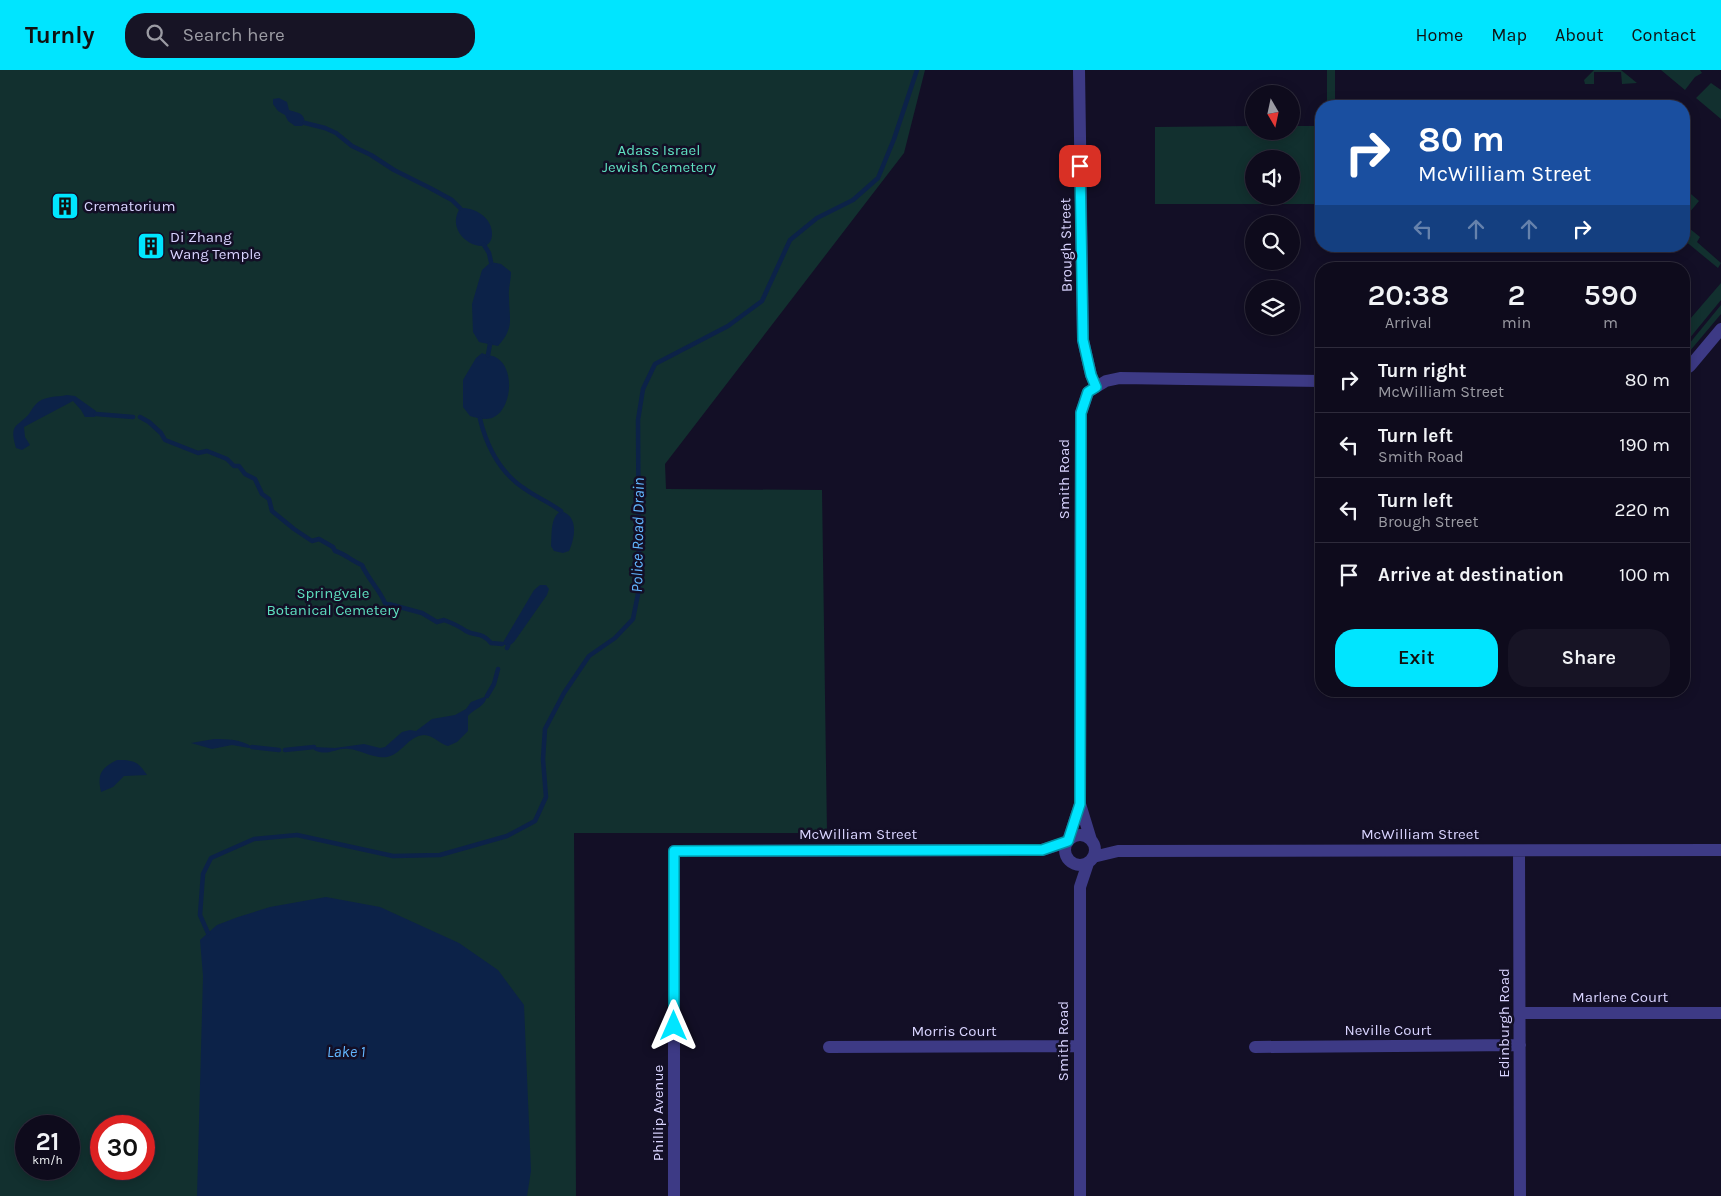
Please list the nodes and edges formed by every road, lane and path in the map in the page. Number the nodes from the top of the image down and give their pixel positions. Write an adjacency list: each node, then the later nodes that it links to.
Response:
1 (1079, 70): 5 (street, Brough Street)
2 (1721, 329): 3 (street)
3 (1690, 366)
4 (1315, 381): 5 (street)
5 (1096, 387): 6 (street, Smith Road)
6 (1080, 804): 7 (street, Smith Road); 8 (street, Smith Road)
7 (1092, 841): 8 (street); 12 (street, McWilliam Street); 14 (street)
8 (1068, 842): 9 (street, McWilliam Street); 15 (street)
9 (1042, 850): 11 (street, McWilliam Street); 15 (street, McWilliam Street)
10 (1721, 850): 13 (street, McWilliam Street)
11 (674, 851): 23 (street, Phillip Avenue)
12 (1118, 851): 13 (street, McWilliam Street); 14 (street, McWilliam Street)
13 (1519, 851): 17 (street, Edinburgh Road)
14 (1090, 860): 15 (street); 16 (street, Smith Road)
15 (1069, 861): 16 (street, Smith Road)
16 (1080, 887): 20 (street, Smith Road)
17 (1520, 1013): 18 (street, Marlene Court); 19 (street, Edinburgh Road)
18 (1721, 1013)
19 (1520, 1045): 22 (street, Neville Court); 25 (street, Edinburgh Road)
20 (1079, 1046): 21 (street, Morris Court); 24 (street, Smith Road)
21 (829, 1047)
22 (1255, 1047)
23 (674, 1196)
24 (1080, 1196)
25 (1520, 1196)

